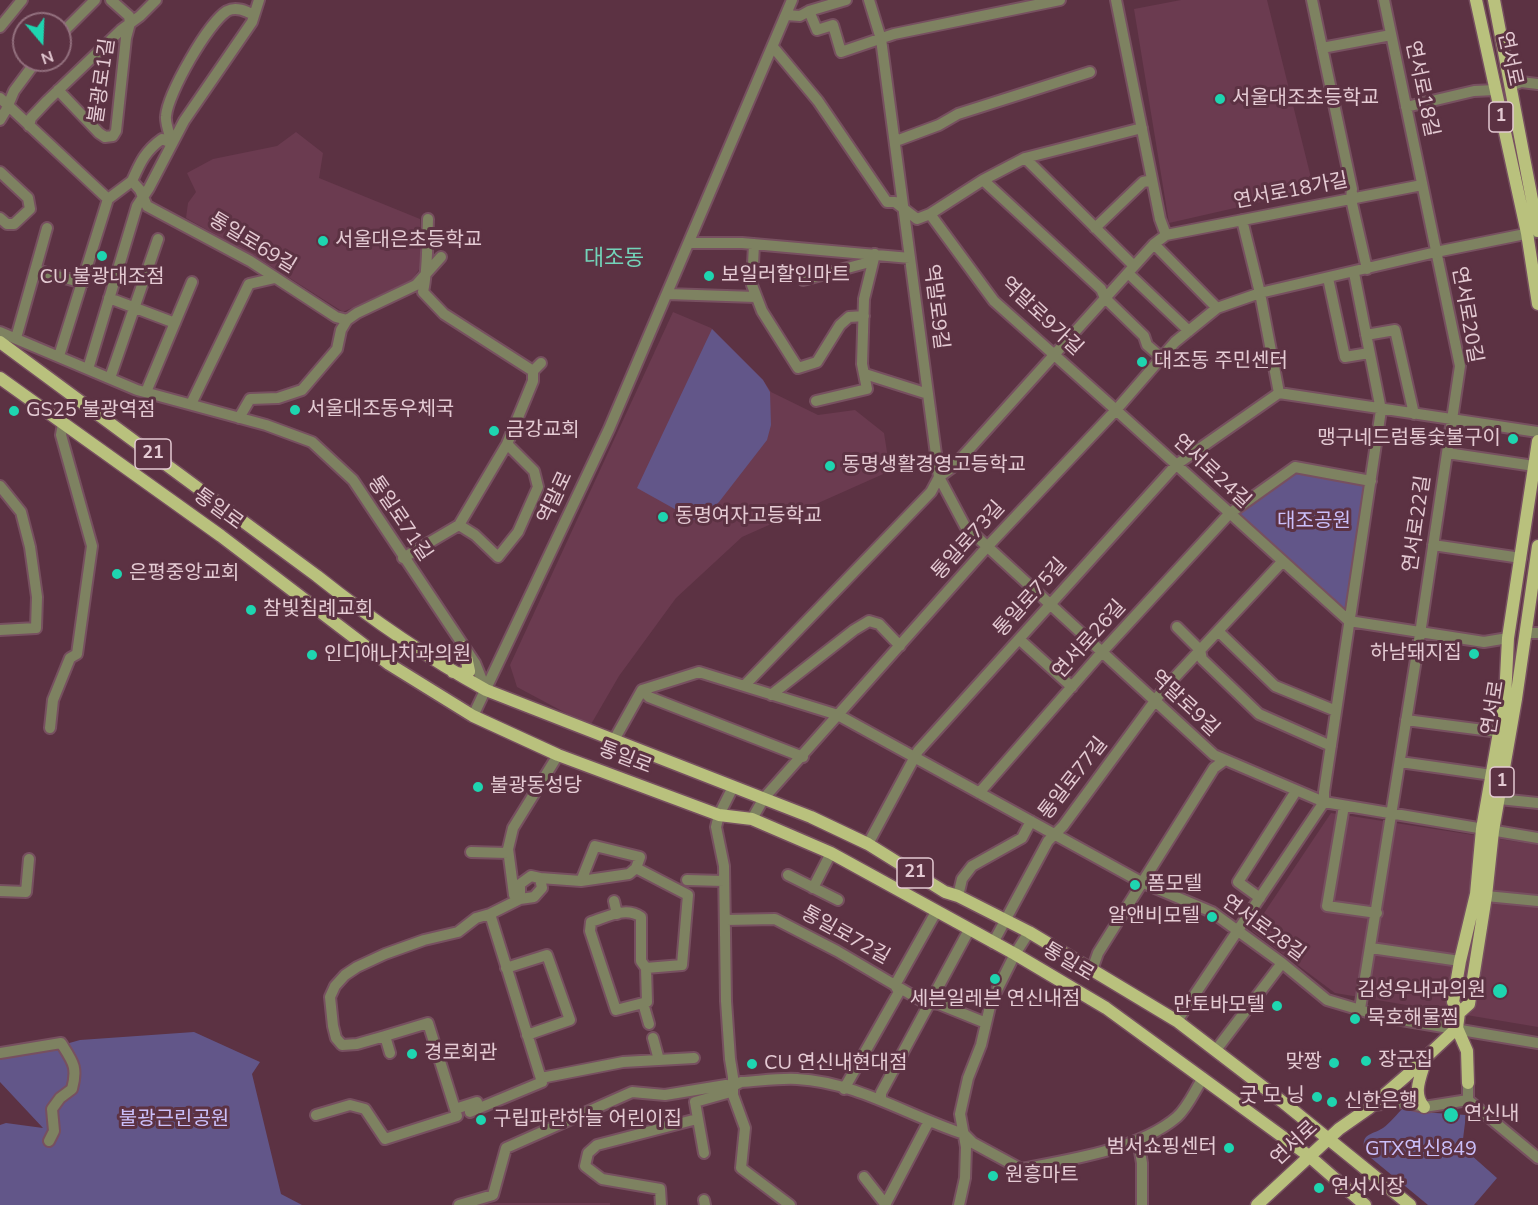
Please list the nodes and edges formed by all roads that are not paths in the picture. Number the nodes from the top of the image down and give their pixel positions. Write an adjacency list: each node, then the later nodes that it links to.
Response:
1 (22, 0): 21 (street)
2 (95, 0): 19 (street)
3 (111, 0): 20 (street, 불광로1길)
4 (156, 0): 20 (street)
5 (259, 0): 17 (street)
6 (792, 0): 18 (street, 역말로)
7 (846, 0): 16 (street)
8 (869, 0): 23 (street, 역말로9길)
9 (1060, 0): 15 (street)
10 (1116, 0): 36 (street)
11 (1384, 0): 22 (street, 연서로18길)
12 (1476, 0): 31 (main road, 연서로 / 1)
13 (1494, 0): 29 (main road, 연서로 / 1)
14 (1315, 1): 25 (street)
15 (1011, 5): 23 (street)
16 (809, 11): 18 (street); 23 (street)
17 (254, 15): 38 (street); 38 (street)
18 (786, 15): 24 (street, 역말로)
19 (72, 23)
20 (130, 23): 30 (street); 30 (street, 불광로1길)
21 (0, 27)
22 (1391, 35): 25 (street); 33 (street, 연서로18길)
23 (881, 39): 37 (street, 역말로9길)
24 (773, 47): 48 (street); 58 (street, 역말로)
25 (1322, 48): 47 (street)
26 (28, 72): 32 (street)
27 (1090, 72): 37 (street)
28 (1538, 84): 29 (street)
29 (1511, 86): 55 (main road, 연서로 / 1)
30 (58, 90): 35 (street)
31 (1495, 90): 33 (street); 55 (main road, 연서로 / 1)
32 (4, 102): 34 (street); 35 (street)
33 (1406, 107): 44 (street, 연서로18길)
34 (0, 120)
35 (29, 126): 46 (street)
36 (1142, 128): 39 (street); 42 (street)
37 (896, 141): 48 (street, 역말로9길)
38 (172, 144): 43 (street); 45 (street)
39 (1025, 158): 41 (street); 54 (street)
40 (0, 172): 50 (street)
41 (984, 180): 49 (street); 79 (street)
42 (1152, 180): 54 (street); 56 (street)
43 (132, 181): 45 (street, 통일로69길); 46 (street)
44 (1422, 185): 47 (street, 연서로18가길); 61 (street, 연서로20길)
45 (144, 196): 70 (street, 통일로69길); 78 (street)
46 (108, 199): 74 (street)
47 (1351, 199): 52 (street, 연서로18가길); 65 (street)
48 (905, 210): 49 (street); 64 (street, 역말로9길)
49 (930, 214): 93 (street, 역말로9가길)
50 (0, 218)
51 (428, 219): 69 (street)
52 (1242, 220): 56 (street, 연서로18가길); 75 (street)
53 (47, 228): 66 (street)
54 (1095, 228): 67 (street)
55 (1534, 232): 61 (street, 연서로20길); 80 (main road, 연서로 / 1)
56 (1166, 236): 60 (street, 연서로18가길)
57 (158, 239): 81 (street)
58 (690, 243): 59 (street); 76 (street, 역말로)
59 (754, 244): 62 (street); 77 (street)
60 (1154, 244): 67 (street); 82 (street)
61 (1436, 252): 65 (street, 연서로20길); 108 (street, 연서로20길)
62 (875, 254): 64 (street); 72 (street); 83 (street)
63 (441, 257): 69 (street)
64 (910, 258): 101 (street, 역말로9길)
65 (1367, 269): 68 (street, 연서로20길)
66 (36, 270): 74 (street); 89 (street)
67 (1131, 270): 79 (street); 86 (street)
68 (1354, 273): 71 (street, 연서로20길); 88 (street)
69 (427, 274): 84 (street); 112 (street)
70 (275, 278): 84 (street, 통일로69길); 103 (street)
71 (1328, 278): 75 (street, 연서로20길); 91 (street)
72 (803, 280)
73 (192, 282): 85 (street)
74 (83, 283): 92 (street)
75 (1260, 293): 82 (street, 연서로20길); 100 (street)
76 (667, 294): 77 (street); 143 (street, 역말로)
77 (756, 297): 83 (street)
78 (109, 298): 81 (street); 95 (street)
79 (1105, 298): 93 (street); 94 (street)
80 (1538, 304)
81 (134, 307): 85 (street); 98 (street)
82 (1217, 308): 86 (street, 연서로20길)
83 (864, 316): 96 (street)
84 (347, 320): 107 (street)
85 (175, 323): 99 (street)
86 (1189, 331): 94 (street, 연서로20길)
87 (0, 332): 89 (street, 통일로71길)
88 (1366, 335): 91 (street); 106 (street)
89 (16, 338): 92 (street, 통일로71길)
90 (0, 342): 140 (main road, 통일로 / 21)
91 (1369, 352): 105 (street)
92 (59, 356): 95 (street, 통일로71길)
93 (1055, 356): 104 (street, 역말로9가길); 116 (street)
94 (1162, 357): 104 (street, 연서로20길)
95 (88, 369): 98 (street, 통일로71길)
96 (865, 374): 101 (street); 102 (street)
97 (0, 378): 109 (main road, 통일로 / 21)
98 (110, 378): 99 (street, 통일로71길)
99 (146, 392): 103 (street, 통일로71길)
100 (1279, 393): 105 (street); 114 (street)
101 (928, 394): 116 (street, 역말로9길)
102 (816, 401)
103 (191, 405): 107 (street, 통일로71길)
104 (1116, 410): 114 (street, 연서로24길); 123 (street, 통일로73길)
105 (1381, 410): 106 (street); 117 (street)
106 (1414, 414): 108 (street)
107 (239, 417): 124 (street, 통일로71길)
108 (1451, 419): 110 (street); 113 (street, 연서로22길)
109 (63, 424): 149 (main road, 통일로 / 21); 151 (street)
110 (1538, 432)
111 (1538, 441): 115 (main road, 연서로 / 1)
112 (507, 444): 120 (street); 120 (street)
113 (1447, 453): 115 (street); 121 (street, 연서로22길)
114 (1176, 465): 119 (street, 연서로24길); 127 (street, 통일로75길)
115 (1534, 466): 125 (main road, 연서로 / 1)
116 (939, 477): 123 (street, 역말로9길); 141 (street)
117 (1371, 481): 119 (street); 128 (street)
118 (0, 486): 130 (street)
119 (1229, 514): 126 (street, 연서로24길); 139 (street, 연서로26길)
120 (459, 525): 124 (street)
121 (1433, 545): 125 (street); 133 (street, 연서로22길)
122 (1538, 546): 132 (main road, 연서로 / 1)
123 (987, 547): 127 (street, 역말로9길); 136 (street, 통일로73길)
124 (404, 558): 137 (street, 통일로71길)
125 (1521, 558): 134 (main road, 연서로 / 1)
126 (1282, 562): 128 (street, 연서로24길); 131 (street, 통일로77길)
127 (1050, 604): 135 (street, 통일로75길); 139 (street, 역말로9길)
128 (1349, 621): 133 (street); 147 (street)
129 (1177, 627): 138 (street)
130 (0, 630)
131 (1218, 631): 138 (street, 통일로77길); 147 (street)
132 (1532, 633): 165 (main road, 연서로 / 1)
133 (1420, 634): 134 (street); 150 (street)
134 (1508, 638): 152 (main road, 연서로 / 1)
135 (1019, 639): 142 (street); 157 (street, 통일로75길)
136 (900, 646): 145 (street); 148 (street, 통일로73길)
137 (464, 647): 140 (main road); 143 (street, 통일로71길)
138 (1200, 650): 146 (street, 통일로77길); 154 (street)
139 (1102, 652): 142 (street, 연서로26길); 146 (street, 역말로9길)
140 (453, 672): 143 (main road, 통일로 / 21)
141 (744, 686): 144 (street); 145 (street)
142 (1072, 687): 163 (street, 연서로26길)
143 (486, 690): 149 (street, 역말로); 153 (main road, 통일로 / 21)
144 (642, 690): 153 (street); 156 (street)
145 (771, 694): 148 (street)
146 (1155, 701): 158 (street, 역말로9길); 174 (street, 통일로77길)
147 (1336, 711): 154 (street)
148 (838, 715): 156 (street, 통일로73길); 157 (street)
149 (473, 716): 155 (main road, 통일로 / 21)
150 (1406, 720): 152 (street, 연서로); 159 (street)
151 (50, 729)
152 (1499, 732): 160 (main road, 연서로 / 1)
153 (614, 740): 161 (main road, 통일로 / 21)
154 (1331, 746): 166 (street)
155 (558, 755): 170 (main road, 통일로 / 21); 178 (street)
156 (803, 757): 164 (street, 통일로73길)
157 (914, 757): 163 (street); 176 (street, 통일로75길)
158 (1225, 760): 162 (street, 역말로9길); 187 (street)
159 (1400, 762): 160 (street); 169 (street)
160 (1492, 775): 173 (main road, 연서로 / 1)
161 (733, 787): 164 (main road, 통일로 / 21); 170 (street)
162 (1296, 791): 166 (street, 역말로9길); 192 (street)
163 (979, 793): 172 (street)
164 (764, 798): 171 (street, 통일로73길); 176 (main road, 통일로 / 21)
165 (1499, 799): 167 (street); 173 (main road, 연서로 / 1)
166 (1324, 802): 168 (street, 역말로9길); 192 (street)
167 (1538, 803)
168 (1344, 806): 169 (street, 역말로9길); 198 (street)
169 (1392, 814): 173 (street, 역말로9길); 198 (street)
170 (719, 815): 171 (main road, 통일로 / 21); 186 (street)
171 (752, 819): 179 (main road, 통일로 / 21)
172 (1031, 821): 174 (street); 190 (street)
173 (1487, 830): 175 (street, 역말로9길); 191 (main road, 연서로 / 1); 209 (main road, 연서로 / 1)
174 (1054, 834): 187 (street, 연서로28길); 202 (street, 통일로77길)
175 (1538, 838)
176 (868, 844): 190 (main road, 통일로 / 21)
177 (471, 852): 178 (street)
178 (508, 853): 193 (street)
179 (831, 854): 188 (street); 197 (main road, 통일로 / 21)
180 (29, 859): 189 (street)
181 (636, 868): 185 (street); 185 (street); 212 (street)
182 (788, 875): 188 (street)
183 (540, 878): 185 (street); 193 (street); 193 (street)
184 (687, 880): 186 (street)
185 (581, 881)
186 (724, 881): 201 (street)
187 (1142, 882): 204 (street, 연서로28길); 213 (street, 통일로)
188 (813, 888): 194 (street)
189 (0, 891)
190 (958, 896): 202 (main road, 통일로 / 21)
191 (1486, 896): 196 (street); 218 (main road, 연서로 / 1)
192 (1260, 898): 204 (street)
193 (520, 899): 199 (street)
194 (838, 900)
195 (614, 901): 200 (street)
196 (1538, 901)
197 (936, 912): 203 (main road, 통일로 / 21); 214 (street)
198 (1377, 913): 207 (street)
199 (490, 914): 211 (street); 224 (street)
200 (617, 914): 212 (street); 215 (street)
201 (726, 920): 214 (street, 통일로72길); 236 (street)
202 (1005, 921): 205 (main road, 통일로 / 21); 206 (street, 통일로77길)
203 (969, 930): 206 (main road, 통일로 / 21); 216 (street)
204 (1238, 931): 210 (street, 연서로28길); 219 (street)
205 (1029, 932): 208 (street); 213 (main road, 통일로 / 21)
206 (993, 943): 208 (main road, 통일로 / 21)
207 (1371, 948): 209 (street); 217 (street)
208 (1015, 954): 220 (street); 234 (main road, 통일로 / 21)
209 (1460, 962): 218 (main road, 연서로 / 1)
210 (1282, 963): 217 (street, 연서로28길); 227 (street)
211 (506, 968): 223 (street); 223 (street)
212 (646, 969): 215 (street)
213 (1092, 970): 219 (main road, 통일로 / 21)
214 (895, 985): 216 (street); 237 (street, 통일로72길)
215 (643, 1003): 221 (street)
216 (930, 1004): 220 (street); 238 (street)
217 (1360, 1009): 222 (street, 연서로28길)
218 (1459, 1013): 222 (main road, 연서로 / 1)
219 (1177, 1021): 227 (main road, 통일로 / 21)
220 (986, 1023): 248 (street)
221 (649, 1024)
222 (1457, 1028): 226 (street, 연서로28길); 230 (main road, 연서로); 235 (main road, 1)
223 (527, 1035): 233 (street)
224 (385, 1036): 229 (street); 243 (street)
225 (653, 1038): 232 (street)
226 (1538, 1043)
227 (1216, 1050): 250 (main road, 통일로 / 21)
228 (0, 1053): 251 (street)
229 (390, 1053)
230 (1427, 1055): 241 (main road, 연서로); 242 (main road)
231 (694, 1058): 232 (street)
232 (659, 1060): 233 (street)
233 (541, 1078): 244 (street)
234 (1203, 1078): 249 (street); 253 (main road, 통일로 / 21)
235 (1468, 1083): 239 (street)
236 (734, 1086): 237 (street); 246 (street); 256 (street); 258 (street)
237 (844, 1089): 238 (street)
238 (881, 1100): 247 (street)
239 (1468, 1100): 242 (street); 254 (street)
240 (481, 1101): 243 (street)
241 (1372, 1105): 242 (street); 250 (main road, 연서로)
242 (1424, 1107)
243 (455, 1110): 245 (street)
244 (470, 1112)
245 (316, 1115)
246 (697, 1119): 252 (street); 257 (street)
247 (929, 1121): 248 (street); 259 (street)
248 (964, 1134): 249 (street); 260 (street)
249 (1138, 1140): 261 (street)
250 (1329, 1140): 253 (main road, 연서로); 264 (main road, 통일로)
251 (49, 1141)
252 (704, 1153)
253 (1310, 1156): 262 (main road, 연서로); 263 (main road, 통일로)
254 (1538, 1158)
255 (864, 1177): 259 (street)
256 (459, 1205)
257 (661, 1205)
258 (790, 1205)
259 (886, 1205)
260 (959, 1205)
261 (1142, 1205)
262 (1257, 1205)
263 (1365, 1205)
264 (1410, 1205)

